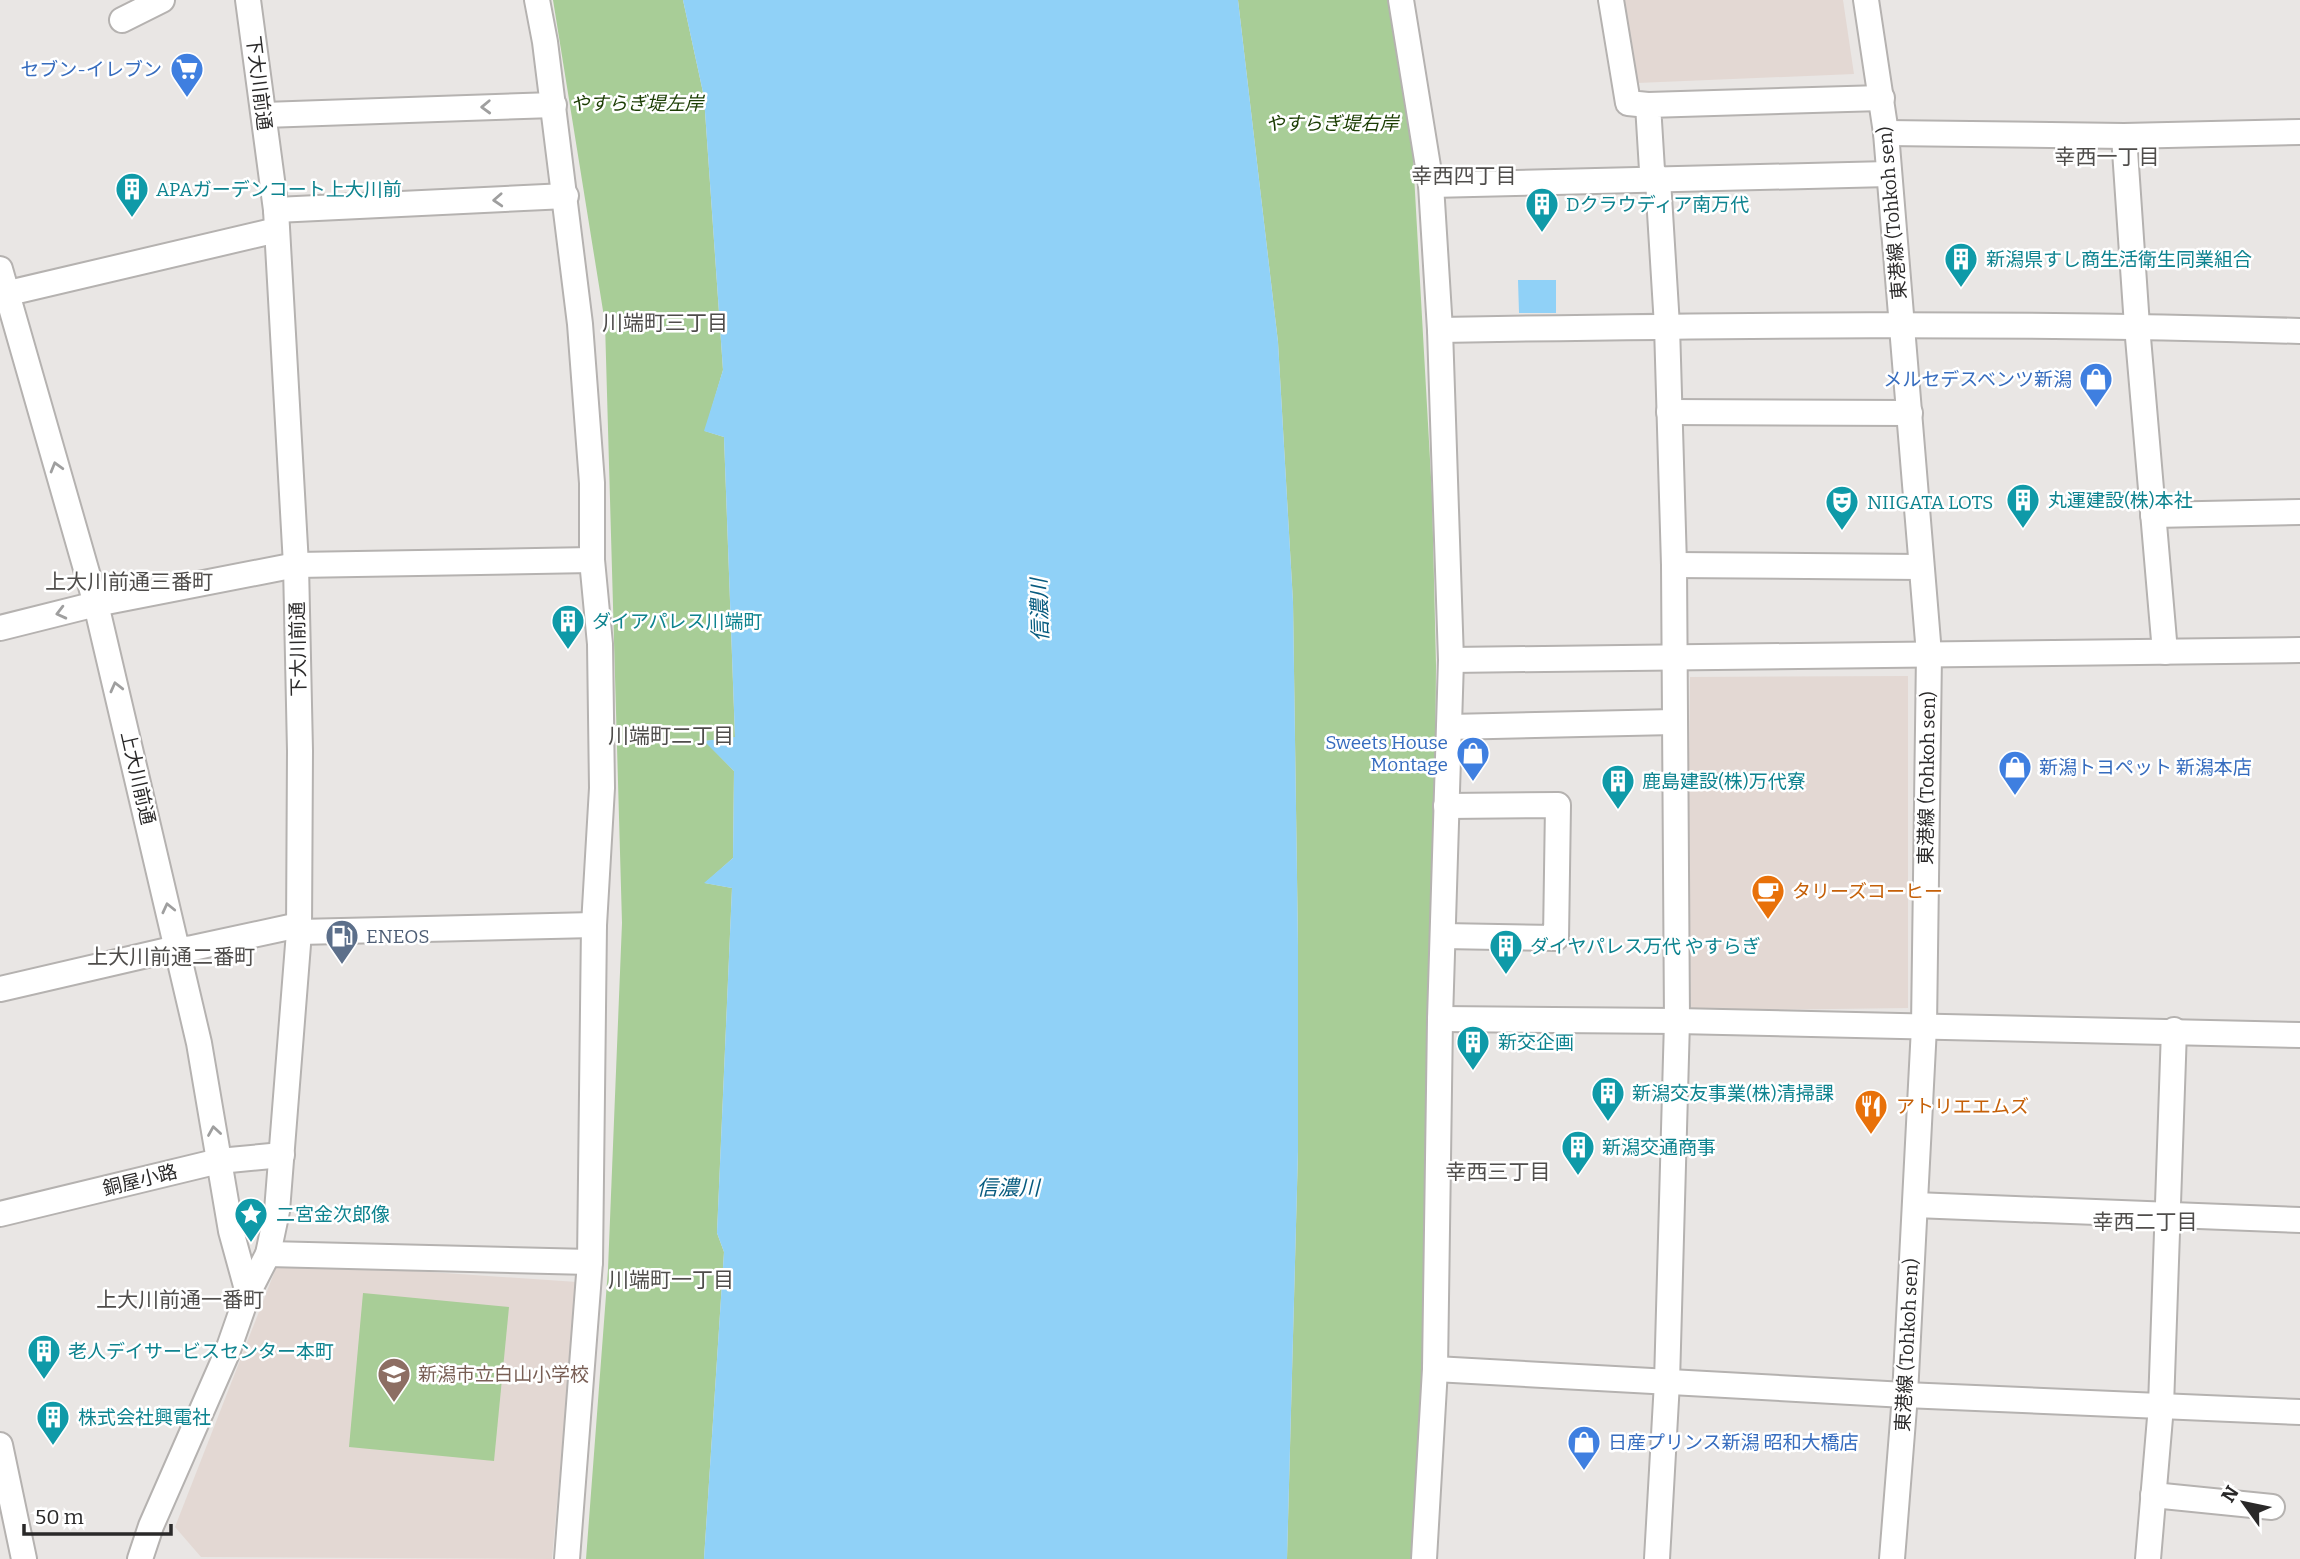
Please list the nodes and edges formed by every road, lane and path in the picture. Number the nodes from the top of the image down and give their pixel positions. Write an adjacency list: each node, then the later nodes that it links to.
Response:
1 (162, 0): 7 (street)
2 (248, 0): 11 (street, 下大川前通)
3 (537, 0): 10 (street)
4 (1401, 0): 17 (street)
5 (1611, 0): 9 (street)
6 (1866, 0): 8 (street, 東港線 (Tohkoh sen))
7 (122, 20)
8 (1882, 99): 9 (street); 13 (street, 東港線 (Tohkoh sen))
9 (1648, 104): 16 (street)
10 (554, 105): 11 (street, one-way to 11); 18 (street)
11 (264, 116): 19 (street, 下大川前通)
12 (2300, 132): 14 (street)
13 (1886, 133): 14 (street); 15 (street, 東港線 (Tohkoh sen))
14 (2124, 136): 23 (street)
15 (1889, 174): 16 (street); 24 (street, 東港線 (Tohkoh sen))
16 (1658, 180): 17 (street); 22 (street)
17 (1431, 185): 25 (street)
18 (566, 197): 19 (street, one-way to 19); 31 (street)
19 (277, 220): 21 (street); 32 (street, 下大川前通)
20 (0, 269): 21 (street, 上大川前通)
21 (4, 294): 35 (street, 上大川前通, one-way to 21)
22 (1667, 326): 24 (street); 25 (street); 27 (street)
23 (2137, 326): 24 (street); 26 (street); 30 (street)
24 (1901, 327): 28 (street, 東港線 (Tohkoh sen))
25 (1440, 330): 41 (street)
26 (2300, 331)
27 (1669, 412): 28 (street); 33 (street)
28 (1910, 413): 34 (street, 東港線 (Tohkoh sen))
29 (2300, 512): 30 (street)
30 (2153, 514): 38 (street)
31 (593, 560): 32 (street); 45 (street)
32 (296, 565): 35 (street); 46 (street, 下大川前通)
33 (1674, 565): 34 (street); 40 (street)
34 (1921, 567): 39 (street, 東港線 (Tohkoh sen))
35 (96, 604): 36 (street, one-way to 36); 48 (street, 上大川前通, one-way to 35)
36 (0, 628)
37 (2300, 650): 38 (street)
38 (2165, 652): 39 (street)
39 (1929, 654): 40 (street); 52 (street, 東港線 (Tohkoh sen))
40 (1675, 656): 41 (street); 42 (street)
41 (1451, 660): 43 (street)
42 (1674, 722): 43 (street); 51 (street)
43 (1449, 727): 44 (street)
44 (1446, 806): 47 (street); 47 (street)
45 (594, 925): 46 (street); 62 (street)
46 (299, 928): 48 (street); 55 (street, 下大川前通)
47 (1443, 936): 50 (street)
48 (177, 948): 49 (street); 56 (street, 上大川前通, one-way to 48)
49 (0, 989)
50 (1440, 1019): 51 (street); 64 (street)
51 (1676, 1021): 52 (street); 65 (street)
52 (1924, 1027): 53 (street); 57 (street, 東港線 (Tohkoh sen))
53 (2174, 1030): 54 (street); 59 (street)
54 (2300, 1035)
55 (282, 1155): 56 (street, 銅屋小路); 61 (street, 下大川前通)
56 (219, 1161): 58 (street, 銅屋小路); 63 (street, 上大川前通)
57 (1915, 1205): 59 (street); 66 (street, 東港線 (Tohkoh sen))
58 (0, 1214)
59 (2168, 1216): 60 (street); 67 (street)
60 (2300, 1220)
61 (268, 1254): 62 (street); 63 (street, 下大川前通)
62 (590, 1262): 74 (street)
63 (248, 1293): 73 (street, 下大川前通)
64 (1435, 1369): 65 (street); 75 (street)
65 (1667, 1382): 66 (street); 76 (street)
66 (1905, 1395): 67 (street); 77 (street, 東港線 (Tohkoh sen))
67 (2161, 1406): 68 (street); 70 (street)
68 (2300, 1412)
69 (0, 1445): 72 (street)
70 (2153, 1495): 71 (street); 78 (street)
71 (2272, 1507)
72 (24, 1559)
73 (140, 1559)
74 (567, 1559)
75 (1424, 1559)
76 (1657, 1559)
77 (1892, 1559)
78 (2148, 1559)

